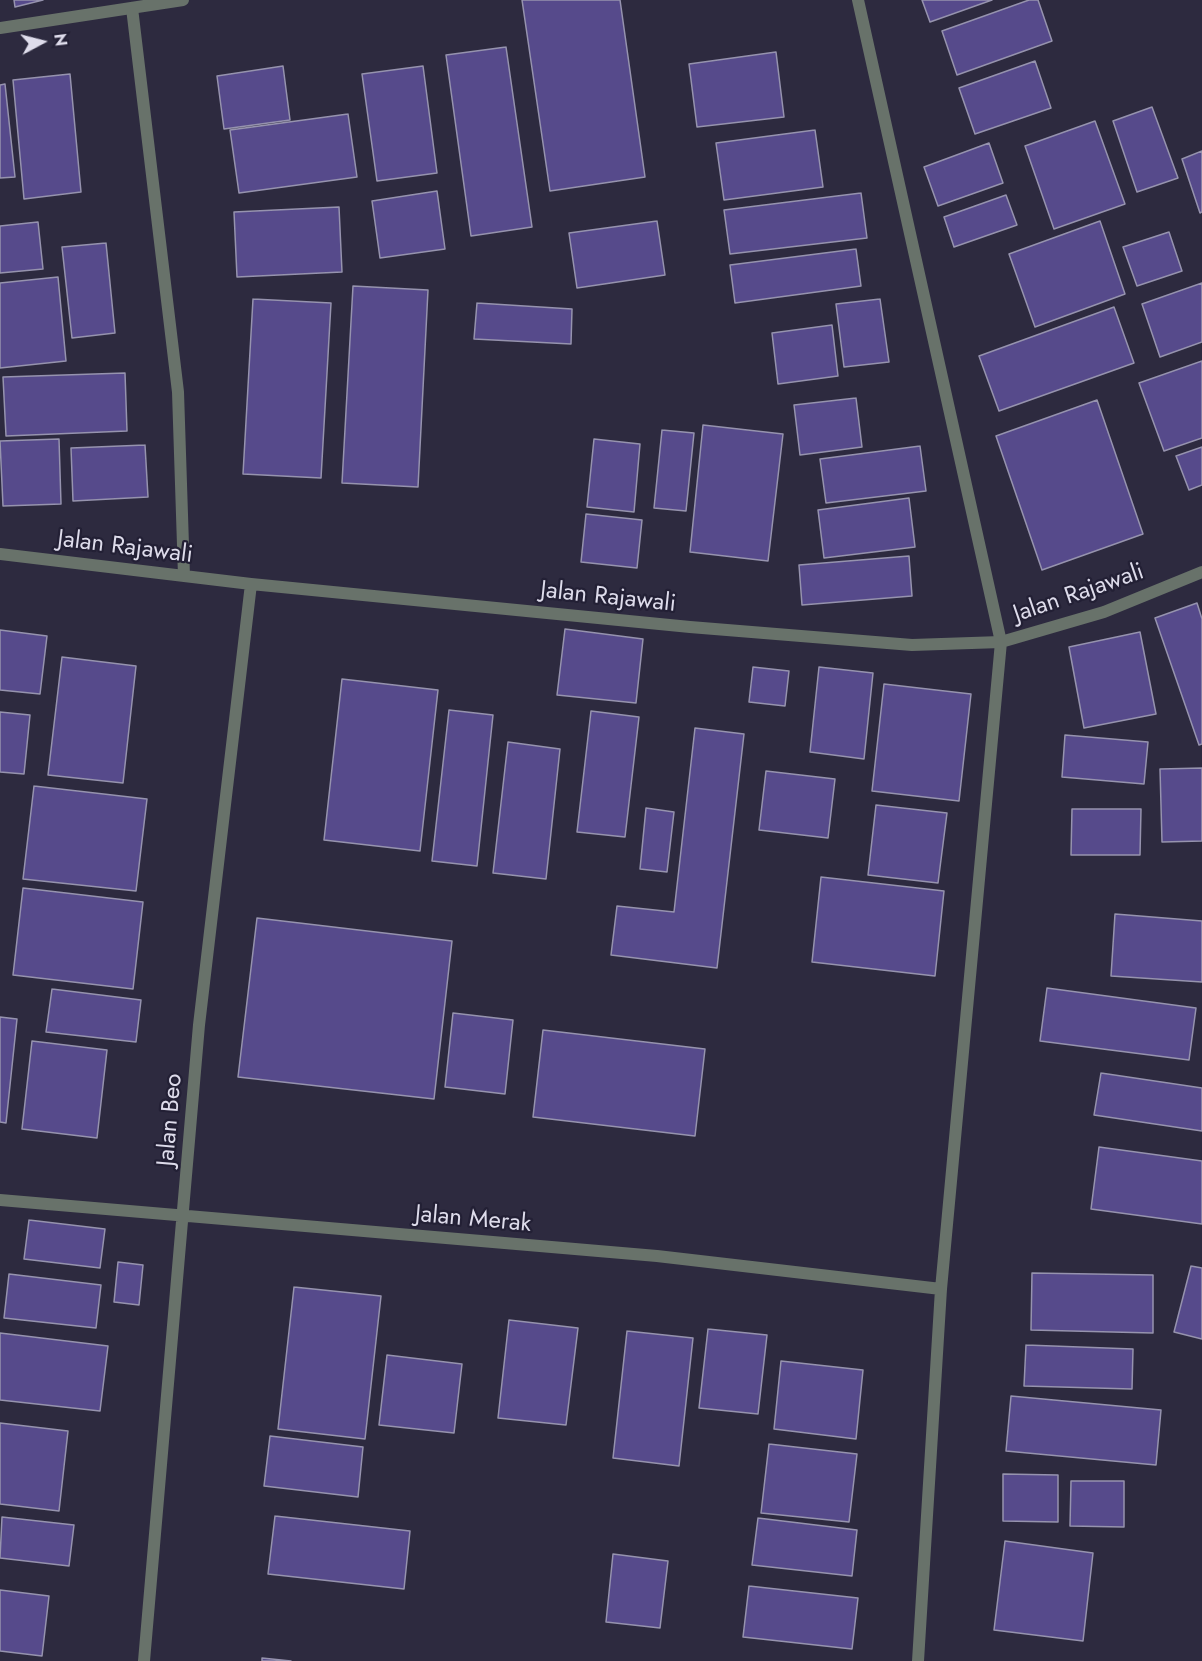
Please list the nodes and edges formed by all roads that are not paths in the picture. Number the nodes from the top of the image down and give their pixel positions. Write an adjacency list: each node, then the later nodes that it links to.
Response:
1 (183, 0): 3 (street)
2 (858, 0): 10 (street)
3 (153, 2): 4 (street)
4 (132, 8): 5 (street); 8 (street)
5 (0, 28)
6 (0, 554): 8 (street, Jalan Rajawali)
7 (1202, 572): 10 (street, Jalan Rajawali)
8 (184, 576): 9 (street, Jalan Rajawali)
9 (251, 584): 10 (street, Jalan Rajawali); 12 (street, Jalan Beo)
10 (1000, 642): 13 (street)
11 (0, 1200): 12 (street, Jalan Merak)
12 (184, 1217): 13 (street, Jalan Merak); 14 (street, Jalan Beo)
13 (941, 1289): 15 (street)
14 (144, 1661)
15 (918, 1661)

